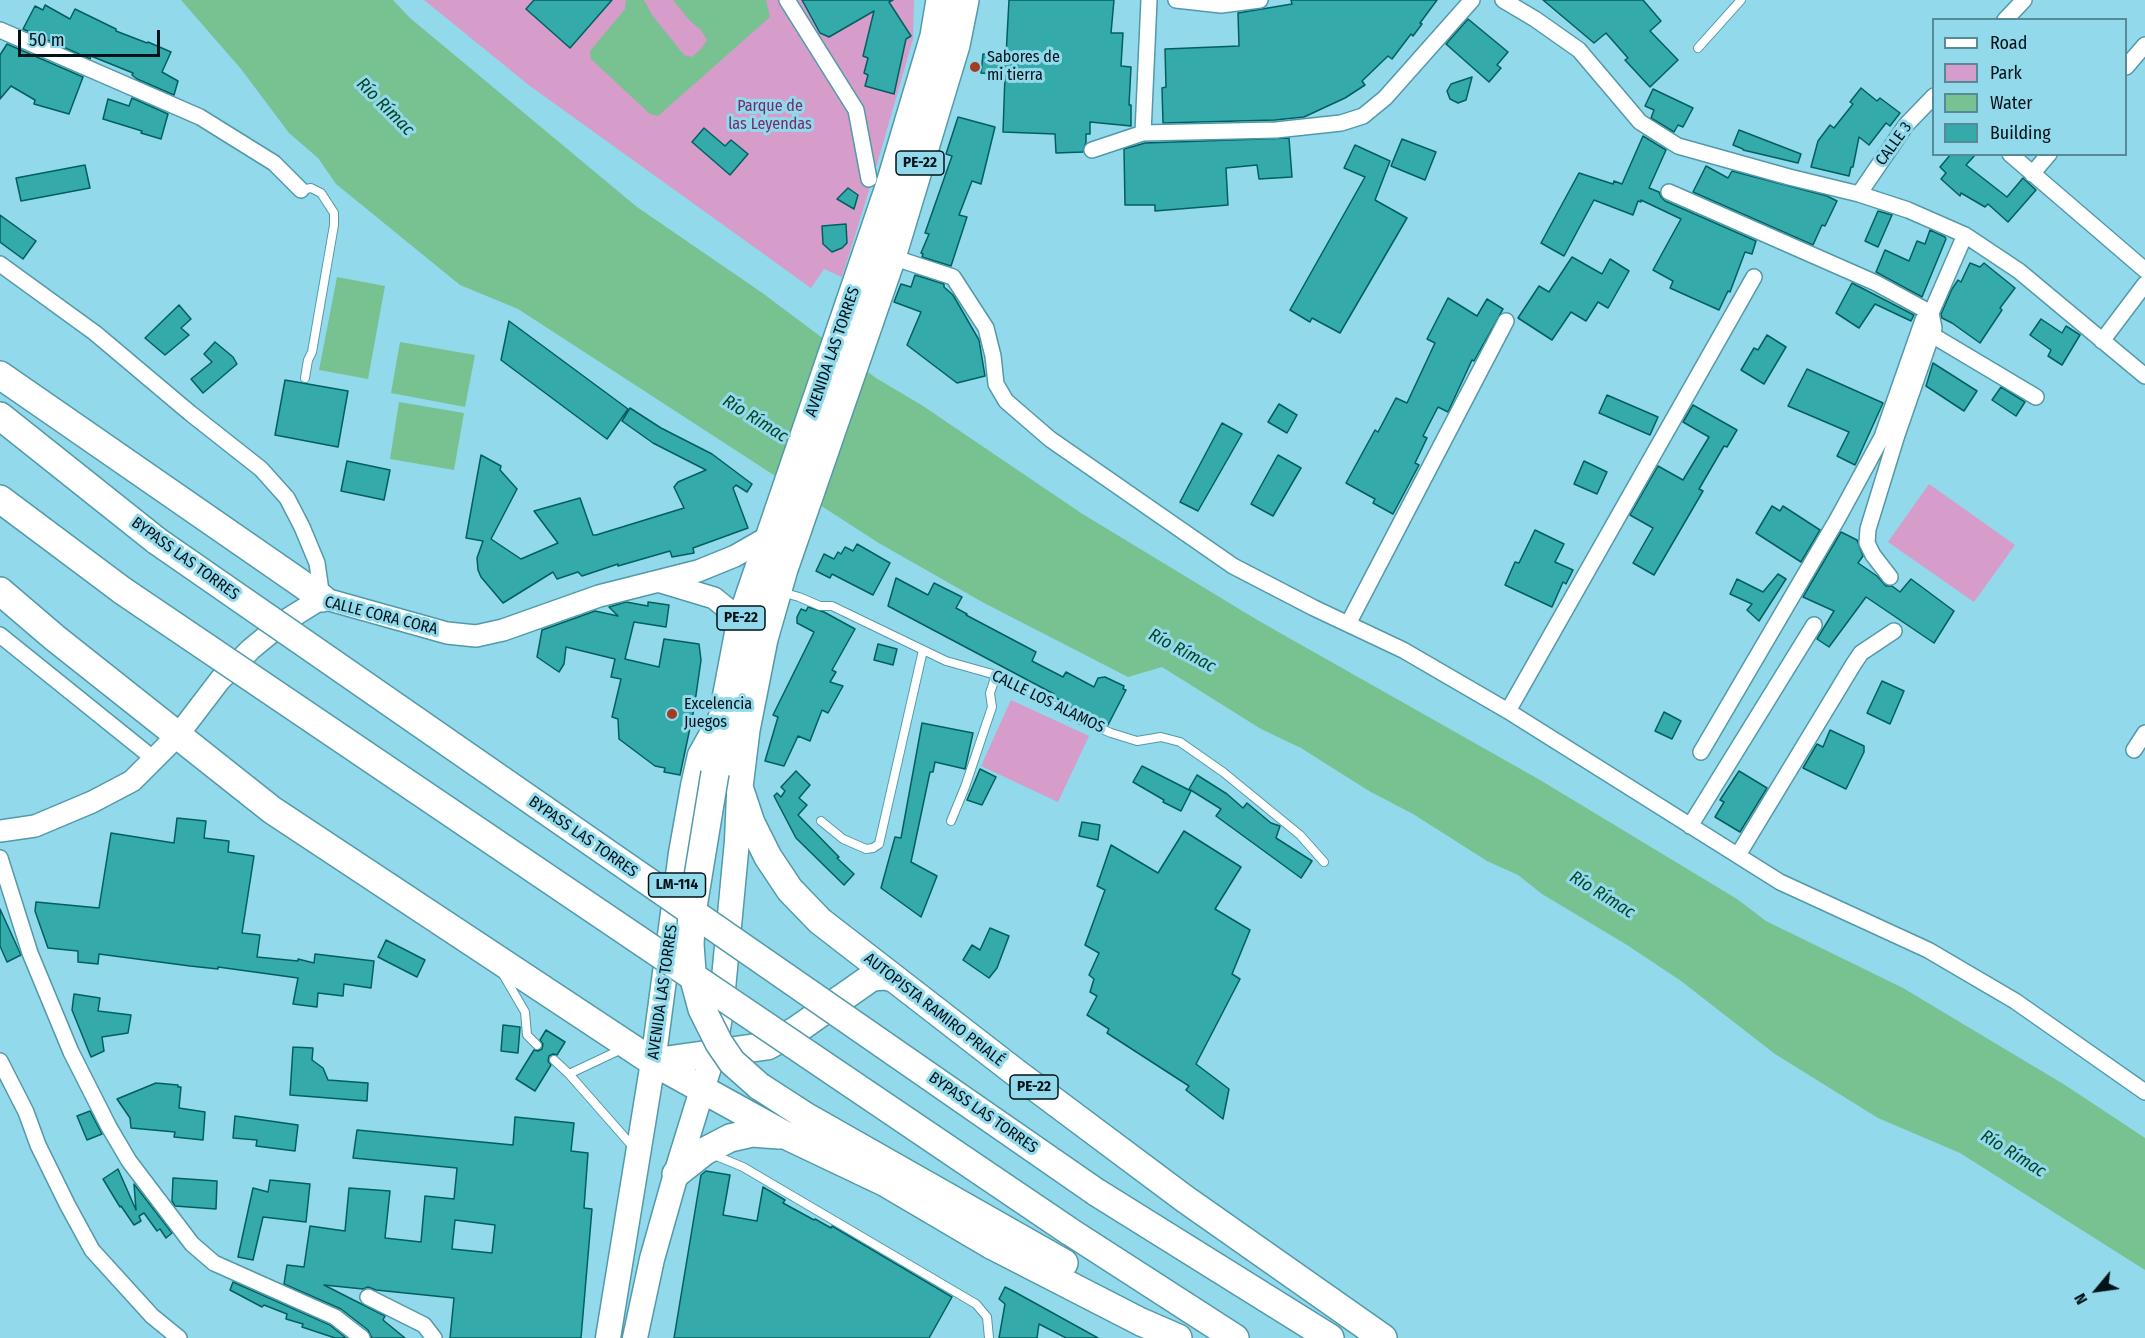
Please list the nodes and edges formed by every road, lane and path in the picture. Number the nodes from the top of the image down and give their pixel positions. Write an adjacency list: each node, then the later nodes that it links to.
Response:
1 (787, 0): 22 (street)
2 (940, 0): 33 (highway, AVENIDA LAS TORRES / PE-22)
3 (965, 0): 27 (highway, AVENIDA LAS TORRES / PE-22)
4 (1149, 0): 17 (street)
5 (1176, 0): 6 (street)
6 (1260, 0)
7 (1472, 0): 17 (street)
8 (1503, 0): 25 (street)
9 (1742, 0): 14 (lane)
10 (2024, 0): 11 (street)
11 (2007, 18)
12 (0, 30): 23 (street)
13 (2145, 45): 15 (street)
14 (1698, 48)
15 (2127, 66)
16 (1932, 98): 25 (street, CALLE 3)
17 (1143, 134): 18 (street)
18 (1092, 150)
19 (2012, 156): 21 (street)
20 (2047, 156): 21 (street)
21 (2032, 174): 29 (street)
22 (869, 179)
23 (301, 190): 39 (lane)
24 (1669, 192): 32 (street)
25 (1859, 194): 26 (street)
26 (1965, 235): 32 (street); 36 (street)
27 (892, 257): 33 (highway, AVENIDA LAS TORRES / PE-22); 50 (street)
28 (0, 264): 48 (street)
29 (2145, 270)
30 (1754, 278): 57 (street)
31 (2145, 284): 36 (street)
32 (1931, 313): 35 (street); 62 (street)
33 (857, 321): 43 (highway, AVENIDA LAS TORRES / PE-22)
34 (1506, 321): 50 (street)
35 (1932, 335): 40 (street); 44 (street)
36 (2102, 341): 38 (street)
37 (0, 375): 48 (highway)
38 (2145, 376)
39 (305, 378)
40 (2036, 397)
41 (0, 416): 97 (highway, BYPASS LAS TORRES, bridge)
42 (0, 499): 96 (highway, bridge)
43 (780, 531): 45 (street, CALLE CORA CORA); 47 (highway, AVENIDA LAS TORRES / PE-22); 49 (highway, AVENIDA LAS TORRES / PE-22)
44 (1890, 577)
45 (660, 582): 48 (street, CALLE CORA CORA); 49 (street, CALLE CORA CORA)
46 (0, 591): 60 (highway)
47 (778, 592): 54 (highway, AVENIDA LAS TORRES / PE-22); 55 (lane, CALLE LOS ALAMOS)
48 (322, 598): 60 (street, CALLE CORA CORA)
49 (741, 620): 54 (street, CALLE CORA CORA); 58 (highway, AVENIDA LAS TORRES / PE-22)
50 (1348, 624): 57 (street)
51 (1814, 625): 67 (street)
52 (1894, 631): 69 (street)
53 (0, 635): 63 (street)
54 (764, 639): 64 (highway, AVENIDA LAS TORRES / PE-22)
55 (923, 650): 56 (lane, CALLE LOS ALAMOS); 65 (lane)
56 (996, 675): 66 (lane); 71 (lane, CALLE LOS ALAMOS)
57 (1508, 711): 67 (street)
58 (723, 714): 79 (main road, AVENIDA LAS TORRES / LM-114); 95 (highway, PE-22, bridge)
59 (2145, 733): 61 (street)
60 (178, 735): 63 (street, CALLE CORA CORA); 72 (highway)
61 (2134, 750)
62 (1701, 752)
63 (154, 759): 68 (street, CALLE CORA CORA)
64 (740, 787): 73 (highway, AUTOPISTA RAMIRO PRIALÉ / PE-22); 76 (main road, AVENIDA LAS TORRES)
65 (821, 821)
66 (951, 821)
67 (1690, 826): 69 (street)
68 (0, 831)
69 (1738, 855): 82 (street)
70 (0, 858): 89 (street)
71 (1324, 862)
72 (490, 954): 74 (lane); 75 (highway)
73 (892, 978): 76 (highway); 98 (highway, AUTOPISTA RAMIRO PRIALÉ / PE-22)
74 (537, 1045)
75 (629, 1046): 79 (highway); 80 (lane)
76 (714, 1053): 79 (highway); 81 (main road, AVENIDA LAS TORRES)
77 (554, 1060): 80 (lane)
78 (0, 1061): 88 (street)
79 (653, 1062): 81 (highway); 85 (main road, AVENIDA LAS TORRES / LM-114)
80 (569, 1074): 85 (lane)
81 (703, 1090): 83 (highway); 86 (main road, AVENIDA LAS TORRES)
82 (2145, 1092)
83 (785, 1135): 84 (highway); 94 (highway)
84 (705, 1151): 86 (highway); 93 (lane)
85 (638, 1152): 91 (main road, AVENIDA LAS TORRES / LM-114)
86 (676, 1174): 92 (main road, AVENIDA LAS TORRES)
87 (368, 1297): 90 (street)
88 (179, 1338)
89 (362, 1338)
90 (435, 1338)
91 (608, 1338)
92 (635, 1338)
93 (989, 1338)
94 (1178, 1338)
95 (1198, 1338)
96 (1235, 1338)
97 (1330, 1338)
98 (1383, 1338)

